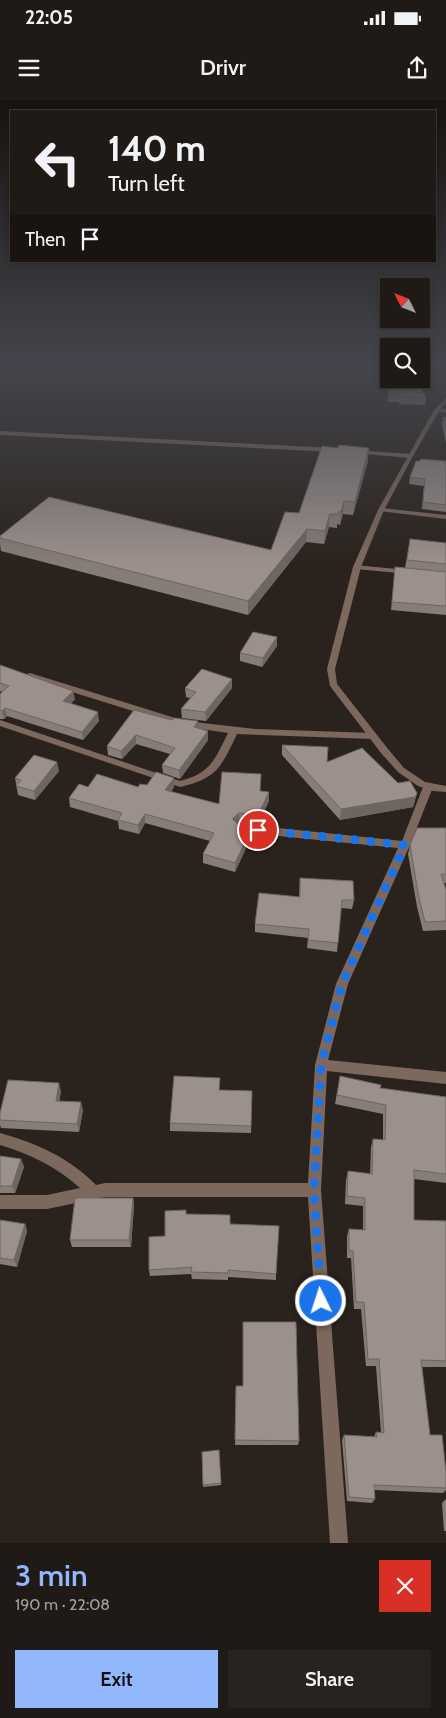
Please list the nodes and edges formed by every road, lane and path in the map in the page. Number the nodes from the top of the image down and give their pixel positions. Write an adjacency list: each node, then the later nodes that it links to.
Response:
1 (428, 430): 5 (street)
2 (0, 433): 3 (street)
3 (340, 451)
4 (350, 451): 5 (street)
5 (410, 456): 6 (street)
6 (381, 510): 7 (street); 8 (street)
7 (446, 517)
8 (357, 567): 9 (street); 13 (street)
9 (416, 573)
10 (18, 672): 12 (street)
11 (0, 722): 12 (street)
12 (235, 729): 13 (street)
13 (373, 736): 14 (street)
14 (428, 787): 15 (street); 17 (street)
15 (446, 789)
16 (239, 828): 17 (street)
17 (405, 845): 18 (street)
18 (321, 1065): 19 (street); 21 (street)
19 (446, 1078)
20 (0, 1139): 22 (street)
21 (314, 1190): 22 (street); 24 (street)
22 (94, 1193): 23 (street)
23 (0, 1202)
24 (339, 1543)

